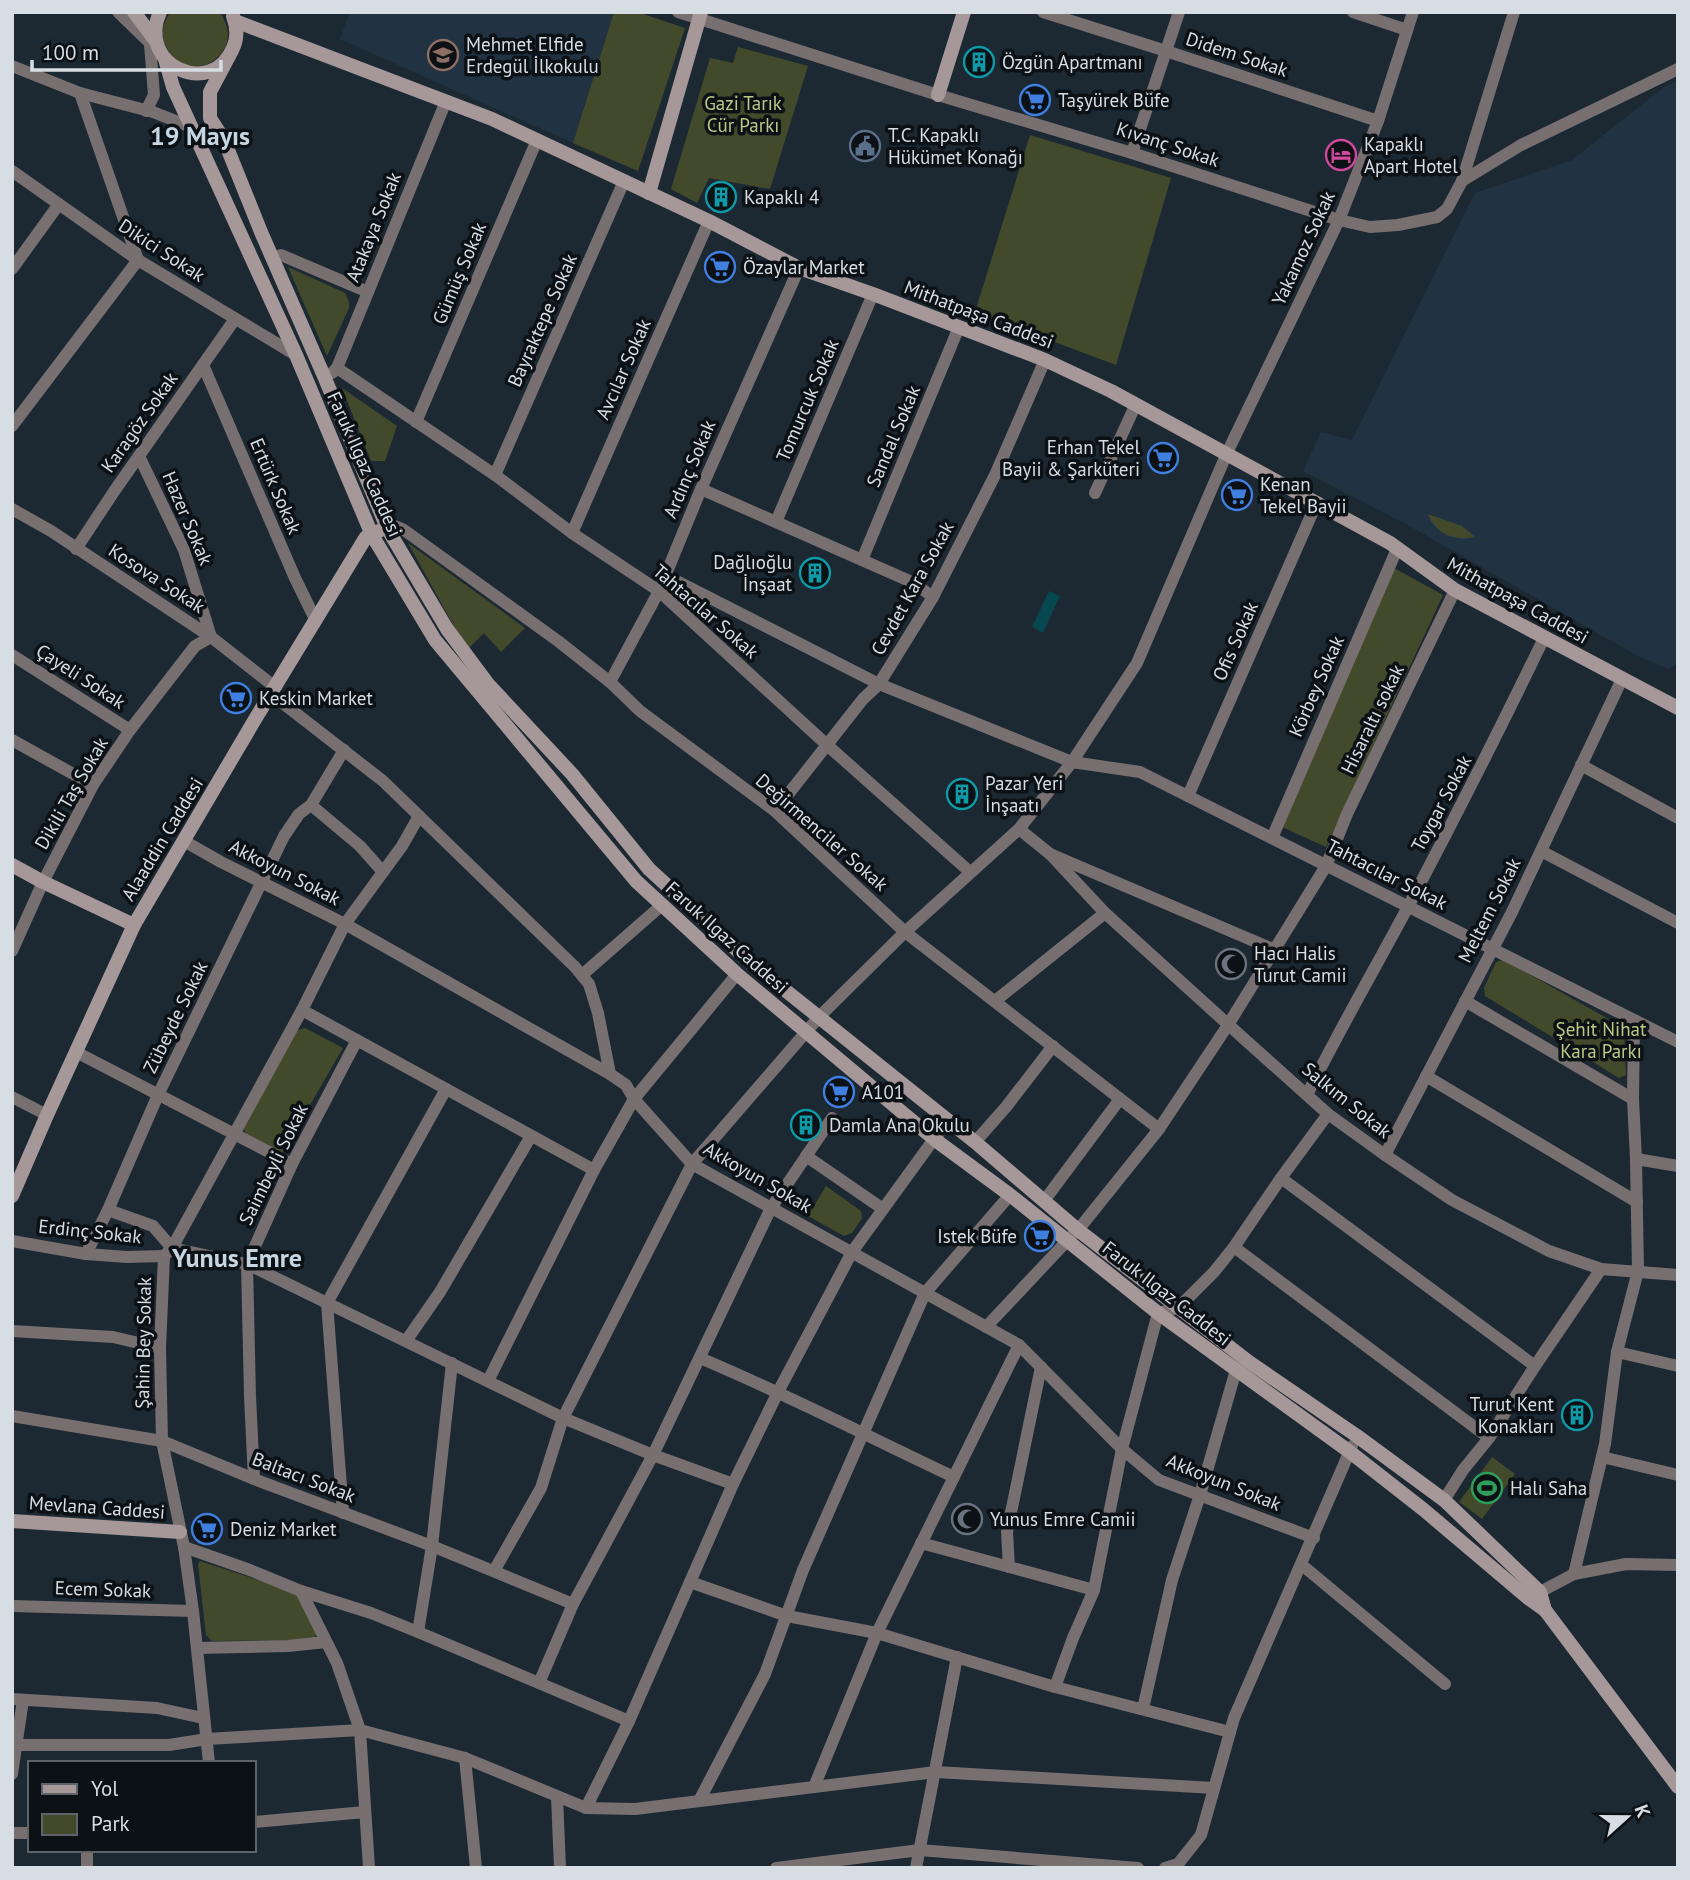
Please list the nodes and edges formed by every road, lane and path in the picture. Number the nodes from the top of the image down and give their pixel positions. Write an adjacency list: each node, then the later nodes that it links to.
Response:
1 (118, 12): 14 (street)
2 (134, 12): 14 (street)
3 (160, 12): 14 (street)
4 (678, 12): 12 (street, Kıvanç Sokak)
5 (964, 12): 20 (street)
6 (1043, 12): 15 (street, Didem Sokak)
7 (1179, 12): 15 (street)
8 (1353, 12): 13 (street)
9 (1413, 12): 13 (street, Yakamoz Sokak)
10 (1514, 12): 29 (street, Kıvanç Sokak)
11 (234, 16): 16 (street, Faruk Ilgaz Caddesi); 21 (street, Mithatpaşa Caddesi)
12 (700, 16): 20 (street, Kıvanç Sokak); 30 (street)
13 (1408, 30): 23 (street, Yakamoz Sokak)
14 (157, 48): 16 (street); 22 (street); 24 (street, Faruk Ilgaz Caddesi)
15 (1166, 51): 23 (street, Didem Sokak); 26 (street)
16 (229, 56): 34 (street, Faruk Ilgaz Caddesi)
17 (12, 66): 19 (street)
18 (1678, 69): 29 (street)
19 (80, 93): 22 (street); 35 (street)
20 (939, 94): 26 (street, Kıvanç Sokak)
21 (446, 101): 25 (street, Mithatpaşa Caddesi); 38 (street, Atakaya Sokak)
22 (146, 111): 24 (street)
23 (1378, 121): 32 (street, Yakamoz Sokak)
24 (191, 127): 42 (street, Faruk Ilgaz Caddesi)
25 (537, 140): 28 (street, Mithatpaşa Caddesi); 48 (street, Gümüş Sokak)
26 (1132, 153): 32 (street, Kıvanç Sokak)
27 (12, 171): 31 (street, Dikici Sokak)
28 (624, 181): 30 (street, Mithatpaşa Caddesi); 52 (street, Bayraktepe Sokak)
29 (1462, 181): 32 (street, Kıvanç Sokak)
30 (649, 193): 33 (street, Mithatpaşa Caddesi)
31 (59, 204): 35 (street, Dikici Sokak); 37 (street)
32 (1339, 220): 50 (street, Yakamoz Sokak)
33 (709, 221): 36 (street, Mithatpaşa Caddesi); 59 (street, Avcılar Sokak)
34 (273, 258): 38 (street); 45 (street, Faruk Ilgaz Caddesi)
35 (138, 260): 40 (street, Dikici Sokak); 47 (street)
36 (799, 268): 39 (street, Mithatpaşa Caddesi); 53 (street, Ardınç Sokak)
37 (12, 269)
38 (368, 292): 45 (street, Atakaya Sokak)
39 (873, 294): 41 (street, Mithatpaşa Caddesi); 57 (street, Tomurcuk Sokak)
40 (235, 319): 42 (street, Dikici Sokak); 44 (street, Karagöz Sokak)
41 (959, 327): 43 (street, Mithatpaşa Caddesi); 63 (street, Sandal Sokak)
42 (296, 355): 60 (street, Faruk Ilgaz Caddesi)
43 (1045, 360): 46 (street, Mithatpaşa Caddesi); 67 (street, Cevdet Kara Sokak)
44 (203, 365): 51 (street, Karagöz Sokak); 68 (street, Ertürk Sokak)
45 (330, 372): 48 (street, Tahtacılar Sokak); 58 (street, Faruk Ilgaz Caddesi)
46 (1136, 404): 50 (street, Mithatpaşa Caddesi); 54 (street)
47 (16, 410): 49 (street)
48 (416, 422): 52 (street, Tahtacılar Sokak)
49 (12, 426)
50 (1227, 453): 55 (street, Mithatpaşa Caddesi); 81 (street, Yakamoz Sokak)
51 (139, 456): 61 (street, Karagöz Sokak); 69 (street, Hazer Sokak)
52 (495, 475): 59 (street, Tahtacılar Sokak)
53 (701, 489): 57 (street); 64 (street, Ardınç Sokak)
54 (1095, 494)
55 (1317, 502): 62 (street, Mithatpaşa Caddesi); 84 (street, Ofis Sokak)
56 (12, 509): 61 (street, Kosova Sokak)
57 (776, 522): 63 (street)
58 (387, 528): 60 (street, Alaaddin Caddesi); 73 (street, Değirmenciler Sokak); 115 (street, Faruk Ilgaz Caddesi)
59 (572, 533): 66 (street, Tahtacılar Sokak)
60 (372, 535): 68 (street, Alaaddin Caddesi); 100 (street, Faruk Ilgaz Caddesi)
61 (76, 549): 69 (street, Kosova Sokak)
62 (1397, 549): 65 (street, Mithatpaşa Caddesi); 90 (street, Körbey Sokak)
63 (862, 560): 67 (street)
64 (665, 575): 66 (street, Ardınç Sokak); 74 (street, Tahtacılar Sokak)
65 (1455, 590): 70 (street, Mithatpaşa Caddesi); 95 (street, Hisaraltı sokak)
66 (659, 591): 73 (street, Ardınç Sokak); 79 (street, Tahtacılar Sokak)
67 (933, 597): 74 (street, Cevdet Kara Sokak)
68 (316, 621): 75 (street, Alaaddin Caddesi)
69 (211, 636): 75 (street, Kosova Sokak); 77 (street, Dikili Taş Sokak)
70 (1544, 638): 72 (street, Mithatpaşa Caddesi); 101 (street, Toygar Sokak)
71 (12, 655): 77 (street, Çayeli Sokak)
72 (1622, 679): 76 (street, Mithatpaşa Caddesi); 82 (street, Meltem Sokak)
73 (610, 682): 86 (street, Değirmenciler Sokak)
74 (879, 684): 79 (street, Cevdet Kara Sokak); 81 (street, Tahtacılar Sokak)
75 (273, 690): 80 (street, Kosova Sokak); 91 (street, Alaaddin Caddesi)
76 (1678, 708)
77 (130, 730): 83 (street, Dikili Taş Sokak)
78 (12, 740): 83 (street)
79 (827, 745): 86 (street, Cevdet Kara Sokak); 97 (street, Tahtacılar Sokak)
80 (344, 750): 85 (street, Zübeyde Sokak); 87 (street, Kosova Sokak)
81 (1072, 762): 84 (street, Tahtacılar Sokak); 89 (street, Yakamoz Sokak)
82 (1581, 765): 88 (street); 92 (street, Meltem Sokak)
83 (93, 785): 98 (street, Dikili Taş Sokak)
84 (1188, 796): 90 (street, Tahtacılar Sokak)
85 (311, 805): 96 (street); 99 (street, Zübeyde Sokak)
86 (775, 811): 106 (street, Değirmenciler Sokak)
87 (419, 816): 96 (street, Şahin Bey Sokak); 111 (street, Kosova Sokak)
88 (1678, 818)
89 (1019, 828): 93 (street); 97 (street, Yakamoz Sokak)
90 (1272, 838): 95 (street, Tahtacılar Sokak)
91 (184, 841): 99 (street, Akkoyun Sokak); 105 (street, Alaaddin Caddesi)
92 (1541, 851): 103 (street); 107 (street, Meltem Sokak)
93 (1050, 854): 102 (street, Salkım Sokak); 108 (street)
94 (12, 865): 98 (street)
95 (1326, 866): 101 (street, Tahtacılar Sokak); 108 (street, Hisaraltı sokak)
96 (383, 872): 104 (street, Şahin Bey Sokak)
97 (971, 872): 106 (street, Yakamoz Sokak)
98 (43, 882): 105 (street); 109 (street, Dikili Taş Sokak)
99 (261, 882): 104 (street, Akkoyun Sokak); 126 (street, Zübeyde Sokak)
100 (662, 905): 110 (street, Faruk Ilgaz Caddesi); 111 (street)
101 (1408, 907): 107 (street, Tahtacılar Sokak); 127 (street, Toygar Sokak)
102 (1105, 913): 112 (street); 117 (street, Salkım Sokak)
103 (1678, 923)
104 (345, 924): 114 (street, Şahin Bey Sokak); 123 (street, Akkoyun Sokak)
105 (134, 925): 122 (street, Alaaddin Caddesi)
106 (905, 932): 112 (street, Değirmenciler Sokak); 115 (street, Yakamoz Sokak)
107 (1492, 949): 113 (street, Meltem Sokak); 116 (street, Tahtacılar Sokak)
108 (1275, 950): 117 (street, Hisaraltı sokak)
109 (12, 951)
110 (737, 974): 118 (street, Faruk Ilgaz Caddesi); 129 (street)
111 (582, 975): 123 (street)
112 (995, 1001): 121 (street, Değirmenciler Sokak)
113 (1465, 1001): 124 (street, Meltem Sokak); 131 (street)
114 (302, 1010): 119 (street); 137 (street, Şahin Bey Sokak)
115 (819, 1017): 118 (street, Yakamoz Sokak); 135 (street, Faruk Ilgaz Caddesi)
116 (1634, 1020): 120 (street, Tahtacılar Sokak); 131 (street)
117 (1228, 1025): 127 (street, Salkım Sokak); 136 (street, Hisaraltı sokak)
118 (806, 1032): 139 (street, Faruk Ilgaz Caddesi); 145 (street, Yakamoz Sokak)
119 (357, 1040): 125 (street); 144 (street, Saimbeyli Sokak)
120 (1678, 1042)
121 (1053, 1046): 130 (street, Değirmenciler Sokak); 140 (street)
122 (76, 1052): 126 (street); 133 (street, Alaaddin Caddesi)
123 (610, 1074): 129 (street, Akkoyun Sokak)
124 (1426, 1076): 141 (street, Meltem Sokak); 152 (street)
125 (446, 1089): 138 (street); 167 (street)
126 (158, 1095): 137 (street); 155 (street, Zübeyde Sokak)
127 (1307, 1095): 132 (street, Salkım Sokak)
128 (12, 1097): 133 (street)
129 (634, 1099): 145 (street, Akkoyun Sokak); 147 (street)
130 (1120, 1099): 136 (street, Değirmenciler Sokak); 151 (street)
131 (1633, 1099): 143 (street)
132 (1328, 1114): 141 (street, Salkım Sokak); 148 (street)
133 (47, 1115): 150 (street, Alaaddin Caddesi)
134 (832, 1118): 142 (street)
135 (949, 1121): 139 (street); 140 (street, Faruk Ilgaz Caddesi)
136 (1159, 1129): 156 (street, Hisaraltı sokak)
137 (233, 1134): 144 (street); 159 (street, Şahin Bey Sokak)
138 (531, 1136): 147 (street); 172 (street)
139 (934, 1139): 149 (street, Faruk Ilgaz Caddesi); 154 (street)
140 (975, 1142): 151 (street, Faruk Ilgaz Caddesi)
141 (1385, 1155): 163 (street, Salkım Sokak)
142 (806, 1156): 153 (street); 154 (street)
143 (1636, 1159): 146 (street); 152 (street)
144 (292, 1164): 162 (street, Saimbeyli Sokak)
145 (692, 1164): 153 (street, Akkoyun Sokak); 185 (street, Yakamoz Sokak)
146 (1678, 1166)
147 (594, 1170): 182 (street)
148 (1281, 1178): 158 (street); 178 (street)
149 (1010, 1195): 156 (street, Faruk Ilgaz Caddesi); 166 (street)
150 (12, 1196)
151 (1044, 1201): 156 (street, Faruk Ilgaz Caddesi)
152 (1637, 1202): 164 (street)
153 (771, 1208): 160 (street, Akkoyun Sokak); 176 (street)
154 (883, 1209): 160 (street)
155 (107, 1210): 159 (street); 161 (street, Zübeyde Sokak)
156 (1073, 1235): 168 (street, Faruk Ilgaz Caddesi); 169 (street, Faruk Ilgaz Caddesi); 170 (street, Hisaraltı sokak)
157 (12, 1241): 161 (street, Erdinç Sokak)
158 (1234, 1247): 168 (street); 188 (street)
159 (168, 1252): 161 (street, Erdinç Sokak); 162 (street, Erdinç Sokak); 174 (street, Şahin Bey Sokak)
160 (852, 1252): 166 (street, Akkoyun Sokak); 183 (street)
161 (86, 1254)
162 (247, 1264): 167 (street, Erdinç Sokak); 196 (street, Saimbeyli Sokak)
163 (1601, 1269): 164 (street, Salkım Sokak); 178 (street)
164 (1638, 1271): 165 (street, Salkım Sokak); 175 (street)
165 (1678, 1275)
166 (925, 1293): 170 (street, Akkoyun Sokak); 186 (street)
167 (327, 1303): 172 (street, Erdinç Sokak); 200 (street)
168 (1178, 1308): 169 (street); 187 (street, Faruk Ilgaz Caddesi)
169 (1158, 1313): 181 (street, Faruk Ilgaz Caddesi); 190 (street)
170 (986, 1327): 173 (street, Akkoyun Sokak)
171 (12, 1331): 174 (street)
172 (406, 1341): 177 (street, Erdinç Sokak)
173 (1018, 1345): 180 (street, Akkoyun Sokak); 195 (street)
174 (160, 1348): 189 (street, Şahin Bey Sokak)
175 (1617, 1352): 179 (street); 193 (street)
176 (699, 1357): 183 (street); 192 (street)
177 (452, 1363): 182 (street, Erdinç Sokak); 205 (street)
178 (1535, 1366): 188 (street)
179 (1678, 1366)
180 (1041, 1367): 190 (street, Akkoyun Sokak); 209 (street)
181 (1236, 1370): 191 (street, Faruk Ilgaz Caddesi); 198 (street)
182 (488, 1381): 185 (street, Erdinç Sokak)
183 (778, 1392): 186 (street); 197 (street)
184 (12, 1416): 189 (street, Baltacı Sokak)
185 (563, 1418): 192 (street, Erdinç Sokak); 210 (street, Yakamoz Sokak)
186 (863, 1434): 195 (street); 220 (street)
187 (1357, 1436): 191 (street); 199 (street, Faruk Ilgaz Caddesi)
188 (1489, 1438): 199 (street)
189 (162, 1441): 196 (street, Baltacı Sokak); 202 (street, Şahin Bey Sokak)
190 (1122, 1449): 198 (street, Akkoyun Sokak); 213 (street)
191 (1350, 1452): 203 (street); 218 (street, Faruk Ilgaz Caddesi)
192 (653, 1455): 197 (street, Erdinç Sokak); 216 (street)
193 (1602, 1457): 194 (street); 211 (street)
194 (1678, 1475)
195 (954, 1477): 204 (street)
196 (254, 1479): 200 (street, Baltacı Sokak)
197 (733, 1484): 212 (street)
198 (1200, 1495): 203 (street, Akkoyun Sokak); 230 (street)
199 (1444, 1500): 215 (street, Faruk Ilgaz Caddesi)
200 (343, 1513): 205 (street, Baltacı Sokak)
201 (12, 1521): 202 (street, Mevlana Caddesi)
202 (180, 1532): 206 (street, Şahin Bey Sokak)
203 (1314, 1538): 207 (street)
204 (921, 1543): 209 (street); 222 (street)
205 (432, 1546): 210 (street, Baltacı Sokak); 221 (street)
206 (184, 1547): 214 (street); 219 (street, Şahin Bey Sokak)
207 (1302, 1565): 227 (street); 234 (street)
208 (1678, 1565): 211 (street)
209 (1009, 1567): 213 (street)
210 (494, 1572): 216 (street, Baltacı Sokak)
211 (1574, 1574): 215 (street)
212 (690, 1582): 220 (street); 232 (street)
213 (1094, 1590): 228 (street)
214 (302, 1591): 221 (street); 223 (street)
215 (1540, 1592): 218 (street, Faruk Ilgaz Caddesi)
216 (573, 1604): 226 (street)
217 (12, 1606): 219 (street, Ecem Sokak)
218 (1545, 1610): 242 (street, Faruk Ilgaz Caddesi)
219 (193, 1611): 224 (street, Şahin Bey Sokak)
220 (787, 1616): 222 (street); 245 (street)
221 (418, 1632): 226 (street)
222 (877, 1633): 225 (street); 241 (street)
223 (326, 1642): 224 (street); 233 (street)
224 (197, 1648): 231 (street, Şahin Bey Sokak)
225 (957, 1657): 228 (street); 239 (street)
226 (539, 1683): 232 (street)
227 (1445, 1684)
228 (1055, 1687): 230 (street)
229 (17, 1699): 231 (street); 236 (street)
230 (1143, 1709): 234 (street)
231 (203, 1718): 235 (street, Şahin Bey Sokak)
232 (629, 1721): 246 (street)
233 (360, 1730): 235 (street); 237 (street); 247 (street)
234 (1230, 1732): 243 (street)
235 (207, 1739): 236 (street); 238 (street, Şahin Bey Sokak)
236 (17, 1745): 240 (street)
237 (465, 1758): 244 (street); 251 (street)
238 (209, 1761)
239 (936, 1772): 241 (street); 243 (street); 249 (street)
240 (12, 1774)
241 (814, 1787): 245 (street)
242 (1678, 1787)
243 (1214, 1788): 256 (street)
244 (558, 1797): 246 (street); 252 (street)
245 (699, 1801): 246 (street)
246 (586, 1808)
247 (365, 1812): 248 (street); 250 (street)
248 (256, 1822)
249 (920, 1850): 253 (street); 254 (street); 255 (street)
250 (369, 1868)
251 (476, 1868)
252 (560, 1868)
253 (776, 1868)
254 (916, 1868)
255 (1138, 1868)
256 (1165, 1868)

